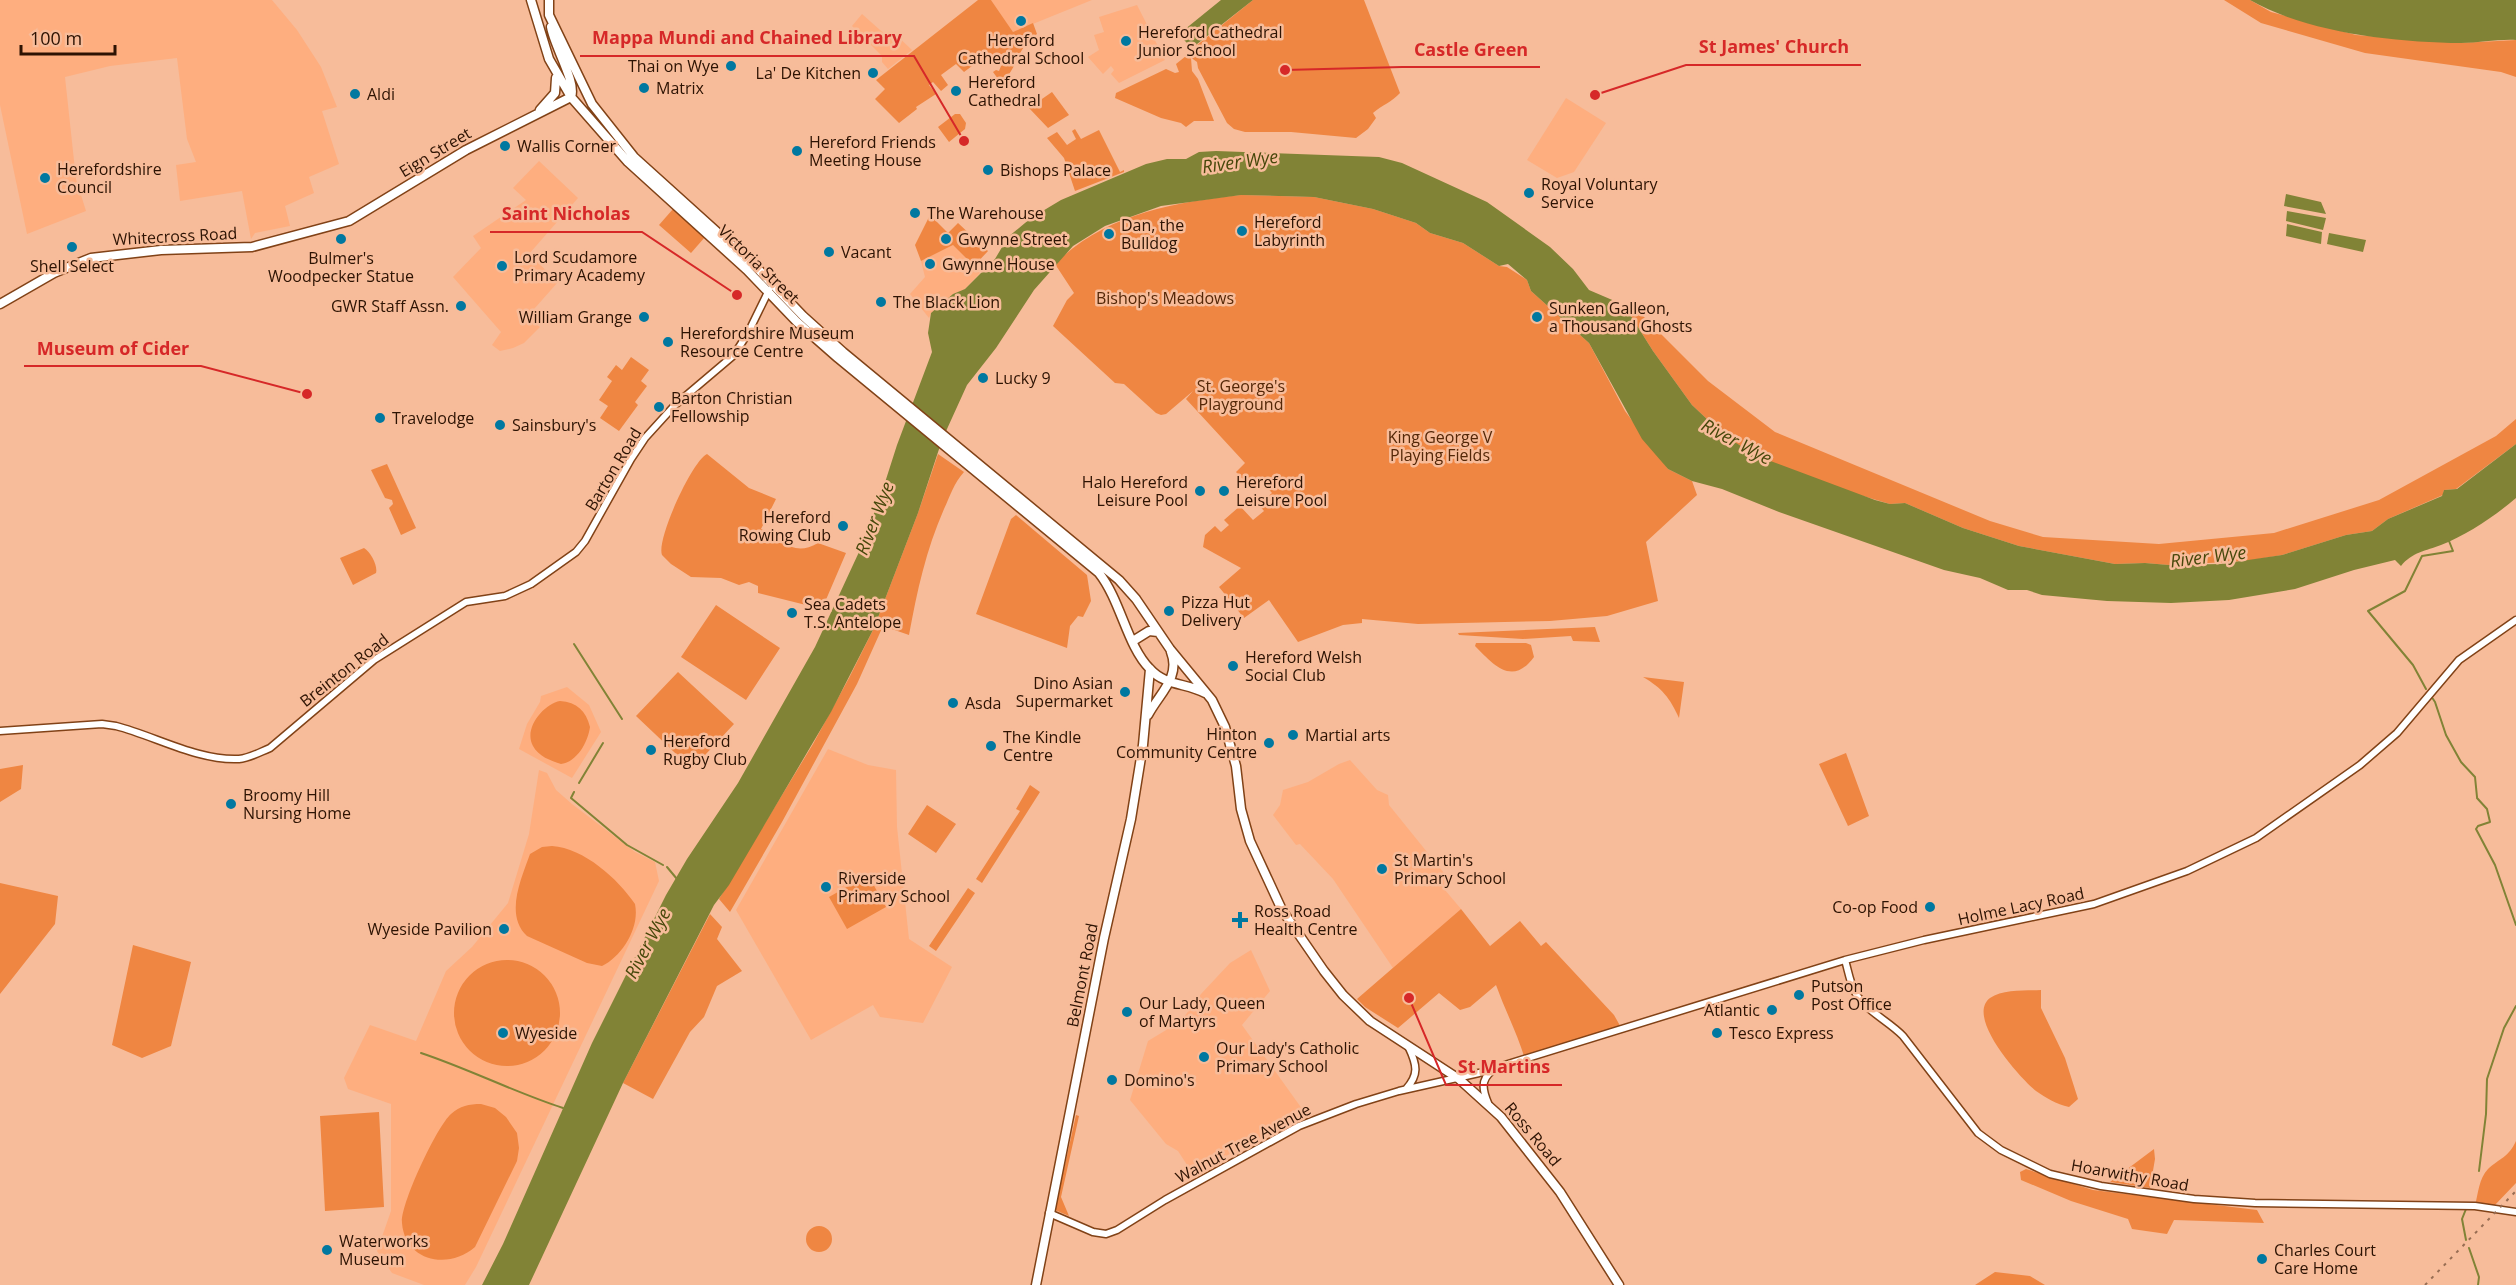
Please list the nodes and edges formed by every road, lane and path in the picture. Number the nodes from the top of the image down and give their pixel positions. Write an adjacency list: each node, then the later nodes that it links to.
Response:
1 (531, 0): 4 (highway, Victoria Street)
2 (549, 0): 3 (highway, Victoria Street)
3 (549, 15): 5 (highway); 8 (highway, Victoria Street)
4 (555, 73): 5 (highway, Victoria Street); 6 (highway, Eign Street)
5 (571, 97): 6 (highway, Eign Street); 8 (highway, Victoria Street)
6 (530, 117): 7 (highway, Eign Street)
7 (358, 217): 9 (highway, Whitecross Road)
8 (770, 288): 10 (highway, Victoria Street); 12 (street, Barton Road)
9 (0, 304)
10 (1085, 557): 11 (highway, Victoria Street); 13 (highway, Victoria Street)
11 (1122, 583): 13 (highway); 15 (highway, Victoria Street)
12 (505, 596): 22 (street, Breinton Road)
13 (1117, 602): 16 (highway, Victoria Street)
14 (2516, 620): 23 (street, Holme Lacy Road)
15 (1158, 632): 16 (highway); 17 (highway, Victoria Street)
16 (1133, 641): 18 (highway, Victoria Street)
17 (1170, 649): 19 (highway); 20 (highway, Ross Road)
18 (1149, 669): 19 (highway); 21 (highway, Belmont Road)
19 (1169, 682): 20 (highway); 21 (highway)
20 (1208, 695): 24 (highway, Ross Road)
21 (1146, 718): 30 (highway, Belmont Road)
22 (0, 731)
23 (1845, 960): 25 (street, Holme Lacy Road); 29 (street, Hoarwithy Road)
24 (1409, 1048): 26 (highway, Ross Road); 27 (street)
25 (1495, 1069): 26 (street, Holme Lacy Road); 28 (street)
26 (1459, 1079): 27 (street, Walnut Tree Avenue); 28 (highway, Ross Road)
27 (1406, 1090): 30 (street, Walnut Tree Avenue)
28 (1488, 1103): 32 (highway, Ross Road)
29 (2516, 1212)
30 (1049, 1213): 31 (highway, Belmont Road)
31 (1036, 1285)
32 (1619, 1285)

